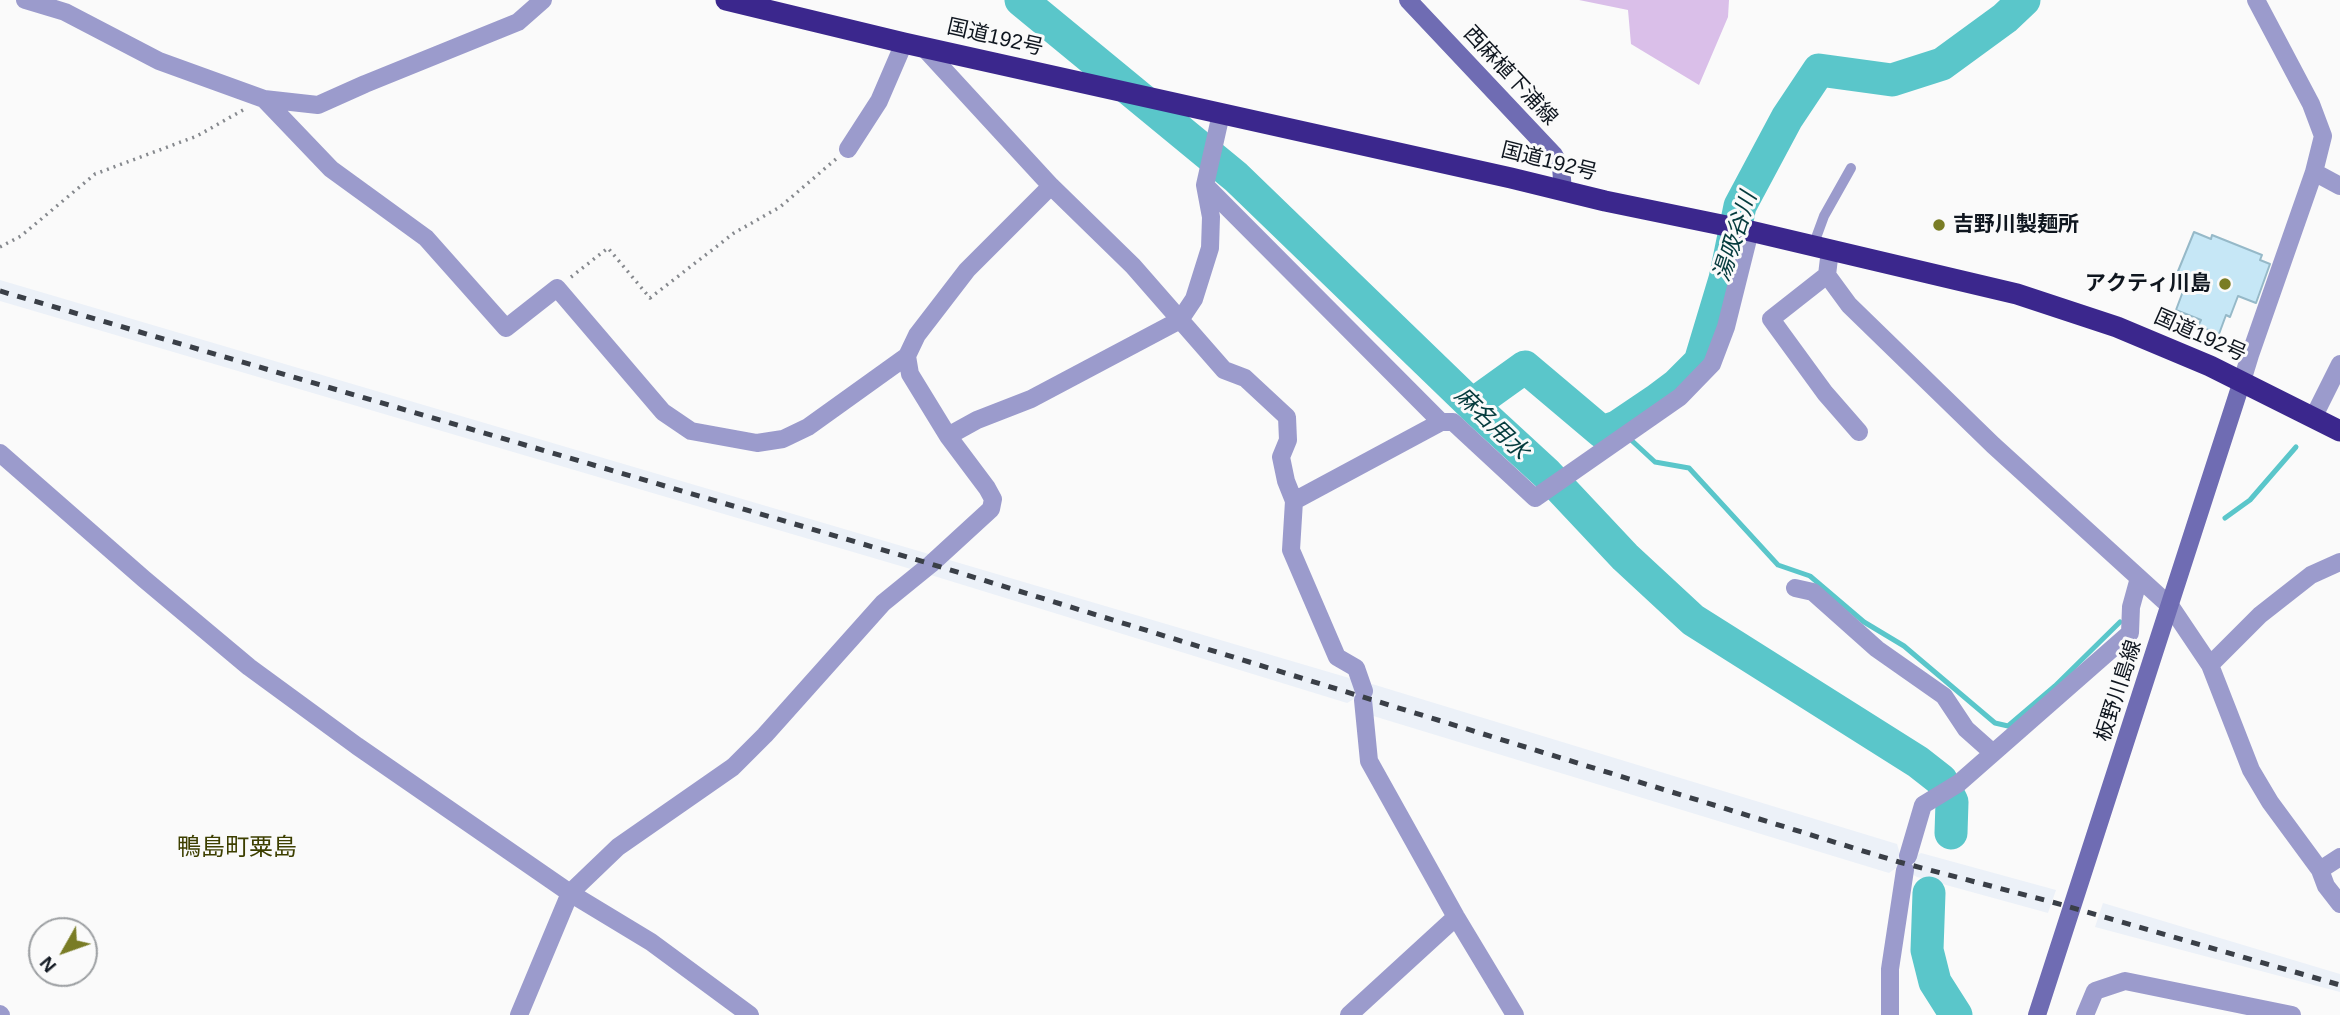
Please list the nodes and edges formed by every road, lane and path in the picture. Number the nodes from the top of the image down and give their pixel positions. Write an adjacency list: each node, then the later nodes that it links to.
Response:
1 (25, 0): 7 (street)
2 (543, 0): 7 (street)
3 (726, 0): 6 (highway, 国道192号)
4 (1408, 0): 15 (main road, 西麻植下浦線)
5 (2256, 0): 11 (street)
6 (913, 45): 8 (highway, 国道192号); 9 (street); 13 (street)
7 (264, 99): 17 (path); 20 (street)
8 (1221, 114): 12 (street); 15 (highway, 国道192号)
9 (848, 149): 20 (path)
10 (1851, 168): 18 (lane)
11 (2314, 172): 14 (street); 24 (street)
12 (1205, 180): 21 (street); 26 (street)
13 (1051, 186): 21 (street); 22 (street)
14 (2340, 186)
15 (1563, 191): 16 (highway, 国道192号)
16 (1740, 229): 18 (highway, 国道192号); 26 (street)
17 (0, 247)
18 (1822, 248): 19 (street); 24 (highway, 国道192号)
19 (1827, 275): 28 (street); 33 (street)
20 (557, 288): 22 (street)
21 (1180, 320): 29 (street); 31 (street)
22 (907, 356): 29 (street)
23 (2340, 364): 25 (street)
24 (2242, 381): 25 (highway, 国道192号); 35 (main road, 板野川島線)
25 (2314, 416): 27 (highway, 国道192号)
26 (1441, 422): 31 (street)
27 (2340, 431)
28 (1859, 432)
29 (948, 436): 40 (street)
30 (0, 453): 40 (street)
31 (1294, 501): 42 (street)
32 (2340, 562): 36 (street)
33 (2138, 578): 35 (street); 37 (street)
34 (1795, 588): 37 (street)
35 (2171, 607): 36 (street); 48 (main road, 板野川島線)
36 (2210, 665): 39 (street)
37 (1993, 753): 47 (street)
38 (2340, 857): 39 (street)
39 (2320, 870): 41 (street)
40 (570, 893): 43 (street); 44 (street)
41 (2340, 904)
42 (1456, 917): 45 (street); 46 (street)
43 (519, 1015)
44 (750, 1015)
45 (1349, 1015)
46 (1516, 1015)
47 (1890, 1015)
48 (2038, 1015)
49 (2085, 1015): 50 (street)
50 (2292, 1015)

